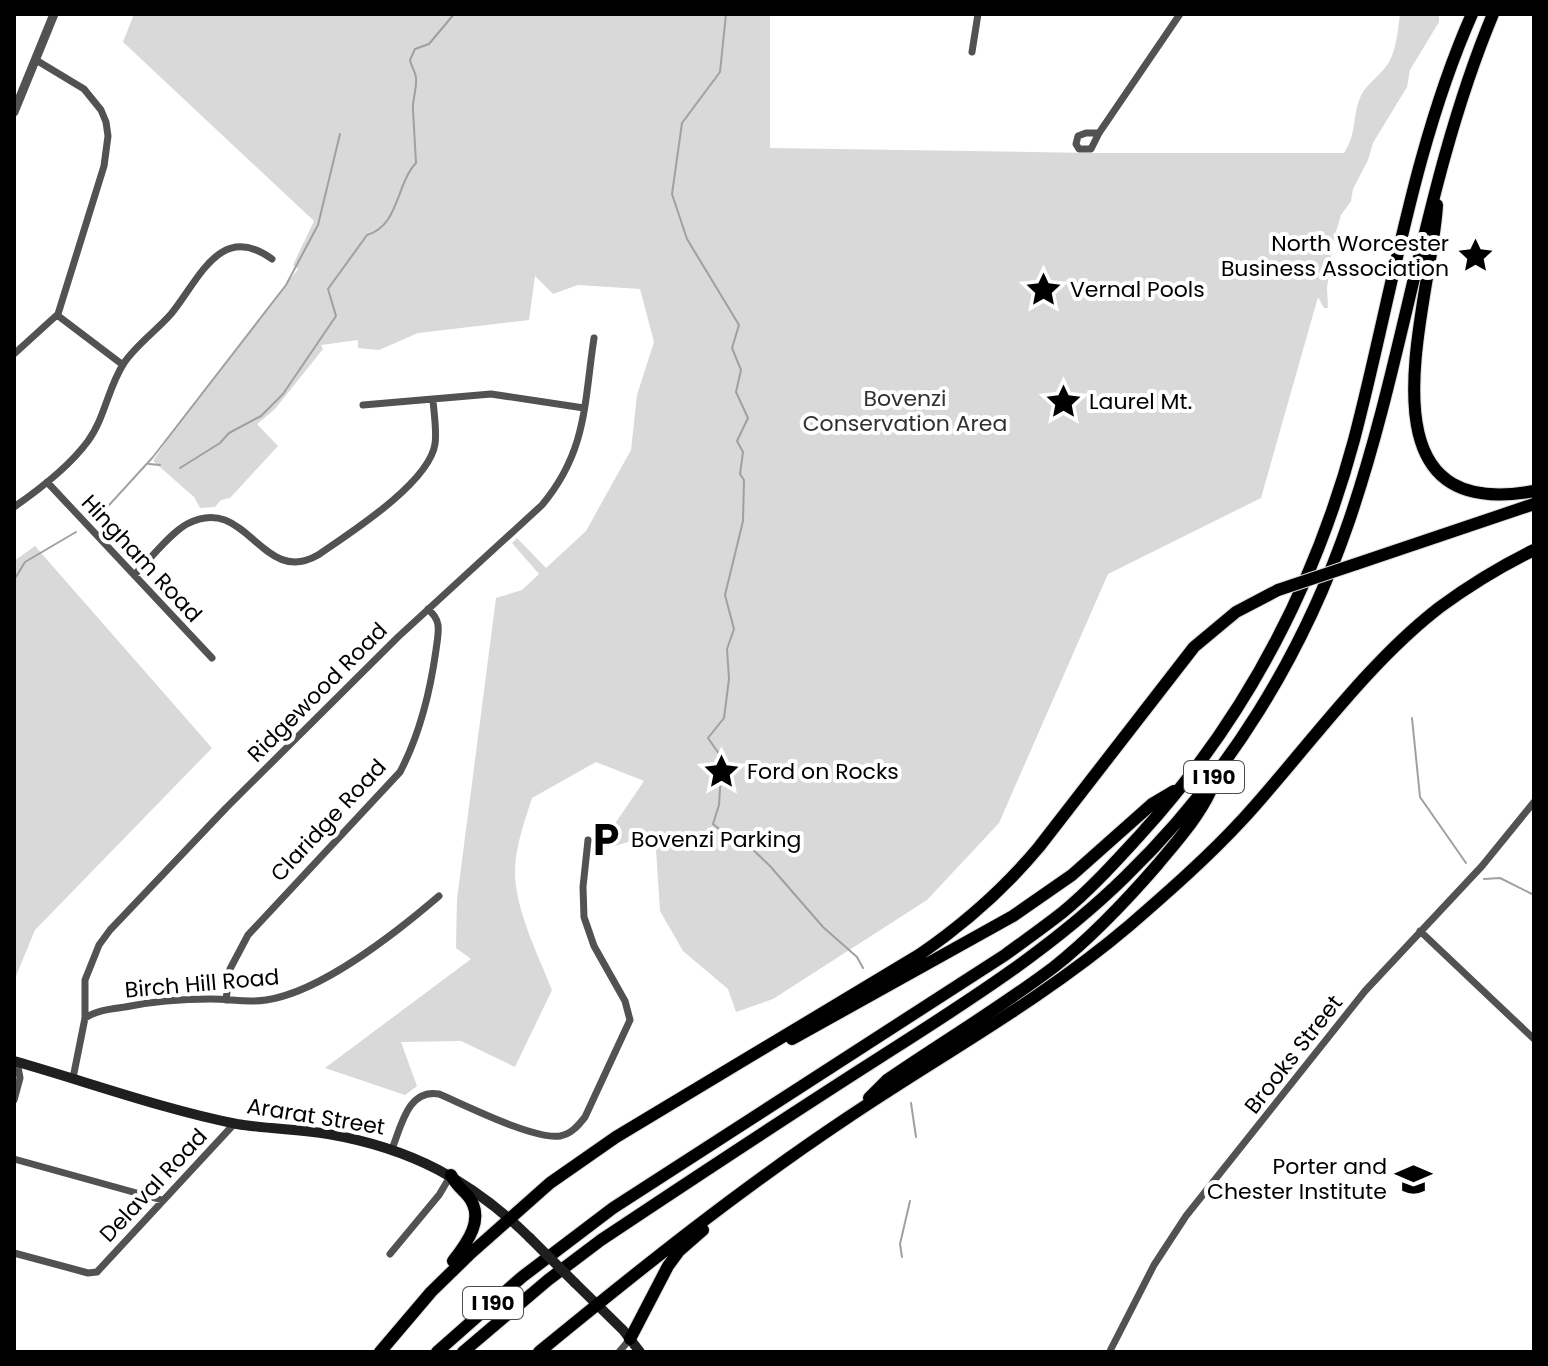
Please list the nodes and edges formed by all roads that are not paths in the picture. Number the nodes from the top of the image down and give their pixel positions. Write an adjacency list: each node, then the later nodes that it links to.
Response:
1 (54, 14): 7 (street)
2 (978, 14): 6 (street)
3 (1180, 14): 9 (street)
4 (1472, 14): 28 (highway, I 190)
5 (1493, 14): 10 (highway, I 190)
6 (972, 52)
7 (36, 60): 8 (street); 12 (street)
8 (14, 112)
9 (1099, 133)
10 (1439, 176): 20 (highway); 27 (highway, I 190)
11 (272, 259): 15 (street)
12 (57, 315): 14 (street); 15 (street)
13 (594, 338): 18 (street, Ridgewood Road)
14 (14, 354)
15 (123, 365): 19 (street)
16 (433, 400): 17 (street); 18 (street); 24 (street)
17 (363, 405)
18 (584, 408): 25 (street, Ridgewood Road)
19 (47, 482): 22 (street); 24 (street, Hingham Road)
20 (1534, 491)
21 (1534, 504): 36 (highway, bridge)
22 (14, 507)
23 (1534, 550): 40 (highway)
24 (134, 575): 26 (street, Hingham Road)
25 (428, 609): 33 (street, Claridge Road); 34 (street, Ridgewood Road)
26 (212, 658)
27 (1224, 765): 40 (highway); 56 (highway, I 190)
28 (1184, 785): 36 (highway); 55 (highway, I 190)
29 (1534, 802): 32 (street, Brooks Street)
30 (588, 840): 42 (street)
31 (439, 896): 33 (street, Birch Hill Road)
32 (1420, 931): 35 (street); 53 (street, Brooks Street)
33 (226, 1000): 34 (street, Birch Hill Road)
34 (85, 1018): 38 (street, Ridgewood Road)
35 (1534, 1039)
36 (759, 1053): 47 (highway)
37 (15, 1063): 38 (main road, Ararat Street); 39 (street)
38 (73, 1078): 41 (main road, Ararat Street)
39 (14, 1100)
40 (852, 1115): 45 (highway)
41 (235, 1123): 42 (main road, Ararat Street); 46 (street, Delaval Road)
42 (392, 1149): 44 (main road, Ararat Street)
43 (14, 1159): 46 (street)
44 (451, 1175): 47 (main road, Ararat Street); 49 (street); 50 (highway)
45 (731, 1199): 51 (highway); 52 (highway)
46 (162, 1200): 48 (street, Delaval Road)
47 (511, 1218): 50 (highway); 51 (main road, Ararat Street, bridge)
48 (14, 1253)
49 (390, 1254)
50 (426, 1298): 54 (highway)
51 (597, 1304): 52 (main road, Ararat Street); 57 (highway)
52 (630, 1339): 58 (street); 59 (main road, Ararat Street)
53 (1110, 1351)
54 (380, 1352)
55 (437, 1352)
56 (463, 1352)
57 (539, 1352)
58 (619, 1352)
59 (640, 1352)

